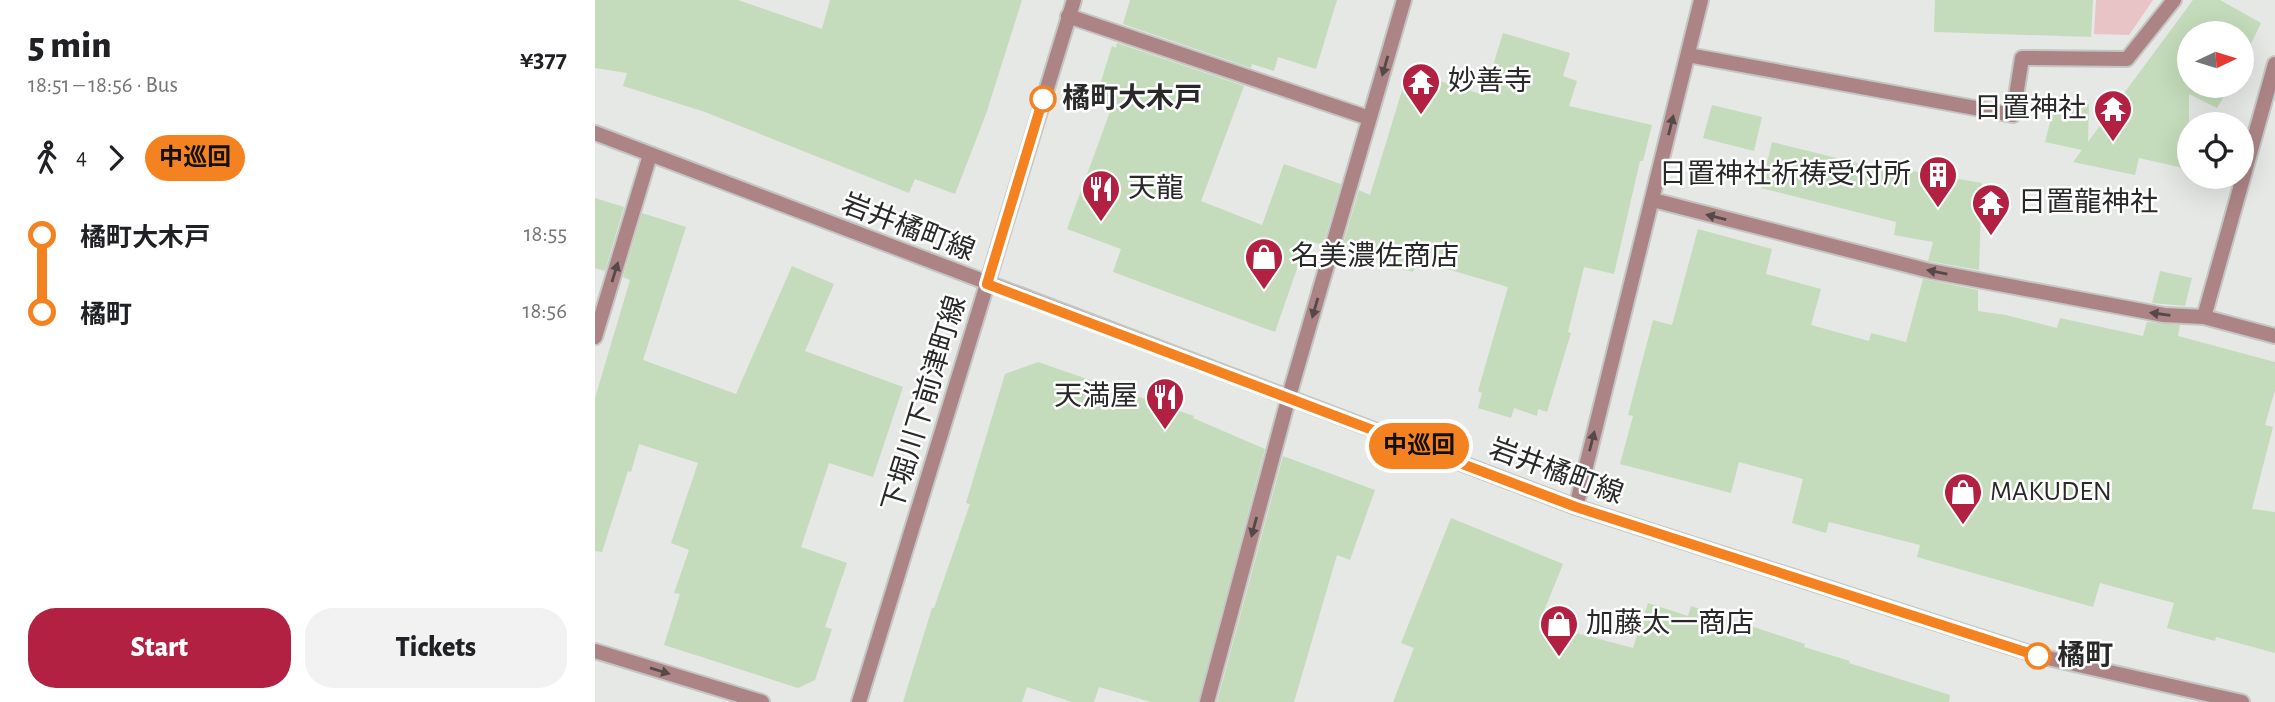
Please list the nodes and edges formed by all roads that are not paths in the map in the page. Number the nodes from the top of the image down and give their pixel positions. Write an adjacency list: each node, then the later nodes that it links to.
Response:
1 (1074, 0): 5 (street, 下堀川下前津町線)
2 (1404, 0): 8 (street, one-way to 8)
3 (1701, 0): 6 (street)
4 (2174, 0): 6 (street)
5 (1069, 16): 8 (street); 12 (street, 下堀川下前津町線)
6 (1688, 55): 11 (street, one-way to 6)
7 (2275, 64): 13 (street)
8 (1369, 118): 16 (street, one-way to 16)
9 (595, 133): 10 (street, 岩井橘町線)
10 (650, 155): 12 (street, 岩井橘町線); 15 (street, one-way to 10)
11 (1653, 200): 13 (street, one-way to 11); 17 (street, one-way to 11)
12 (987, 284): 16 (street, 岩井橘町線); 20 (street, 下堀川下前津町線)
13 (2204, 317): 14 (street)
14 (2275, 336)
15 (595, 337)
16 (1289, 397): 17 (street, 岩井橘町線); 21 (street, one-way to 21)
17 (1576, 507): 22 (street, 岩井橘町線)
18 (595, 650): 19 (street, one-way to 19)
19 (762, 702)
20 (859, 702)
21 (1207, 702)
22 (2242, 702)

